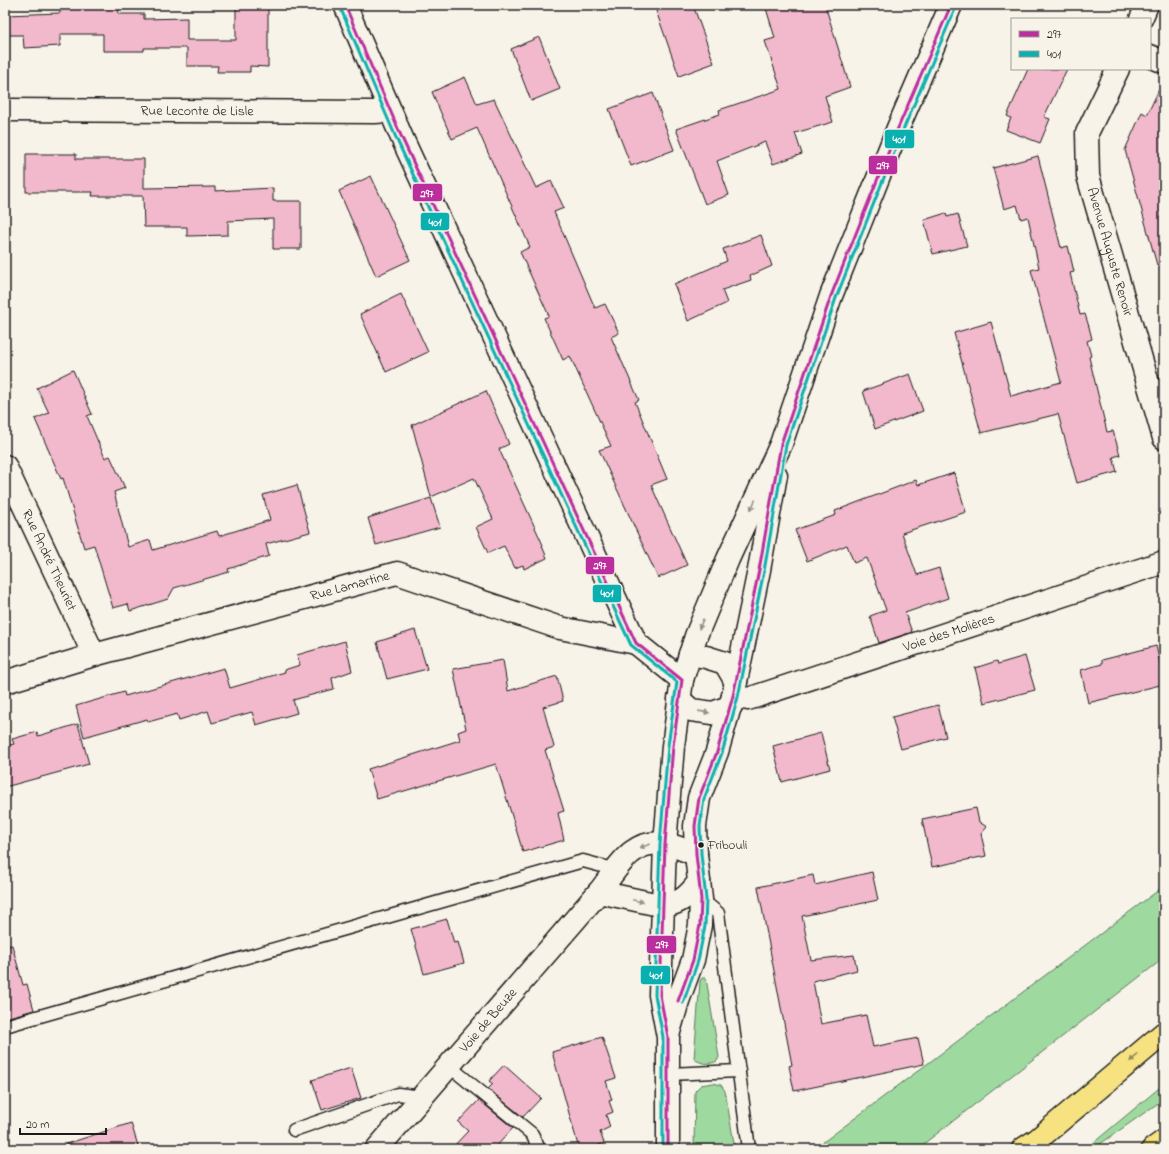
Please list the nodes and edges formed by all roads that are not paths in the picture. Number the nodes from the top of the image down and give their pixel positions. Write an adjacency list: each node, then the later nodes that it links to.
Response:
1 (345, 5): 9 (street)
2 (951, 5): 11 (street)
3 (1147, 5): 4 (street)
4 (1141, 18)
5 (1151, 56): 6 (street)
6 (1164, 62)
7 (1118, 70): 10 (street, Avenue Auguste Renoir)
8 (5, 110): 9 (street, Rue Leconte de Lisle)
9 (390, 111): 14 (street)
10 (1164, 438)
11 (782, 444): 15 (street, one-way to 15); 19 (street)
12 (5, 466): 16 (street, Rue André Theuriet)
13 (1164, 562): 19 (street, Voie des Molières)
14 (636, 642): 16 (street, Rue Lamartine); 18 (street, Rue Lamartine)
15 (690, 654): 18 (street); 19 (street)
16 (94, 655): 17 (street, Rue Lamartine)
17 (5, 682)
18 (681, 690): 19 (street, one-way to 19); 20 (street)
19 (733, 695): 21 (street)
20 (666, 844): 21 (street, Voie de Beuze); 22 (street, Voie de Beuze, one-way to 22); 25 (street)
21 (696, 854): 23 (street)
22 (617, 870): 24 (street, Voie de Beuze); 26 (lane)
23 (700, 891): 25 (street); 28 (street); 30 (lane)
24 (600, 892): 25 (street, one-way to 25); 29 (street, Voie de Beuze)
25 (664, 906): 28 (street)
26 (5, 1026)
27 (1164, 1033): 39 (highway, one-way to 39)
28 (668, 1037): 31 (street)
29 (449, 1066): 32 (street, Voie de Beuze); 36 (lane)
30 (739, 1071): 31 (lane); 38 (lane)
31 (668, 1074): 37 (street)
32 (422, 1097): 33 (lane); 35 (street, Voie de Beuze)
33 (294, 1130)
34 (1164, 1141): 40 (highway)
35 (377, 1149)
36 (539, 1149)
37 (668, 1149)
38 (749, 1149)
39 (1023, 1149)
40 (1153, 1149)

